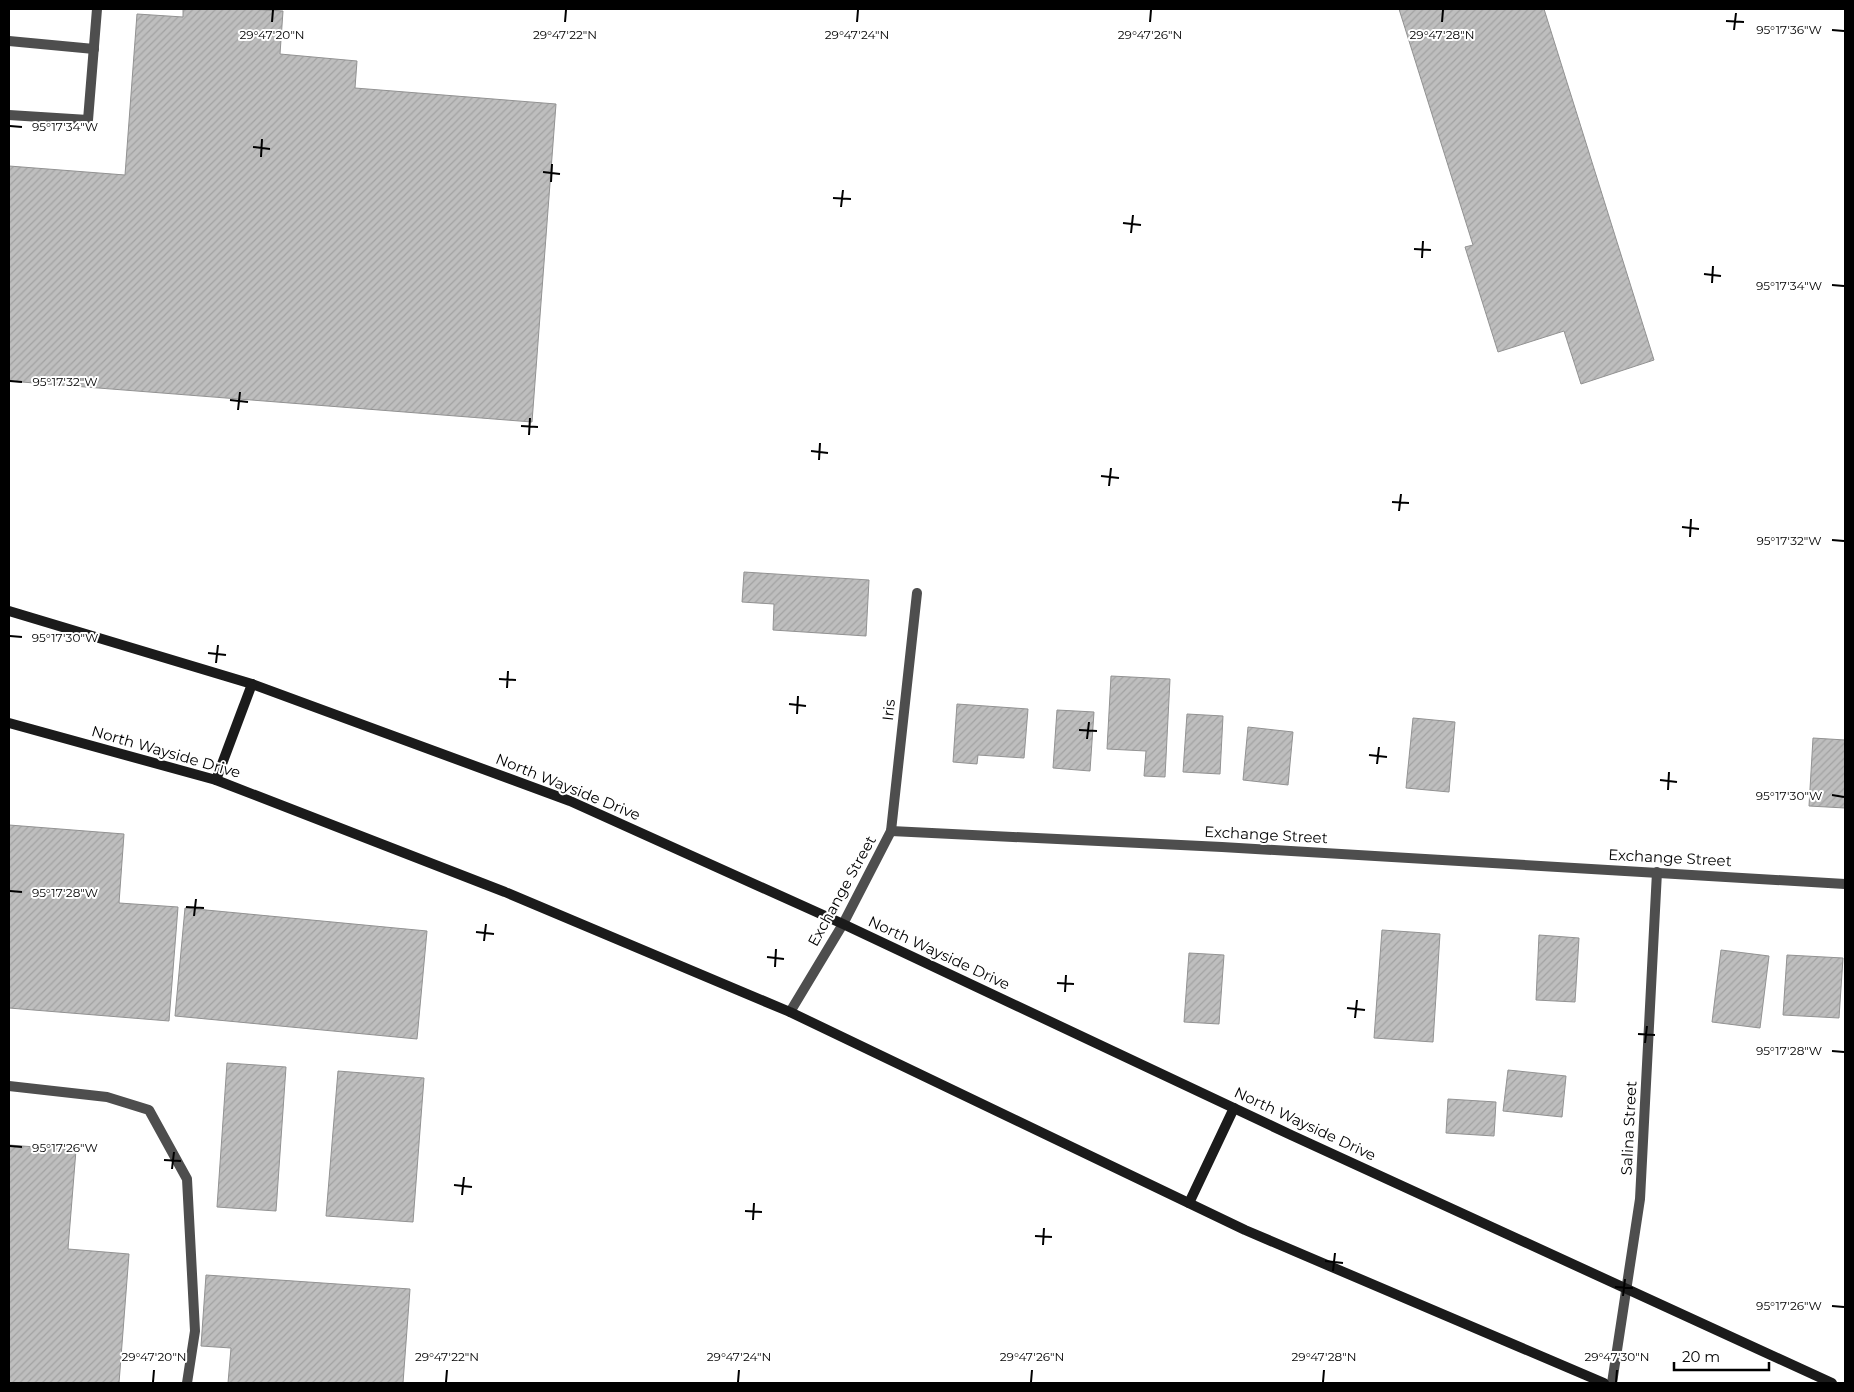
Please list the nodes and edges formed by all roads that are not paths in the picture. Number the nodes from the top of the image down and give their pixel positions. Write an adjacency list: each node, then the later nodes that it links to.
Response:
1 (97, 9): 3 (street)
2 (9, 41): 3 (street)
3 (94, 49): 4 (street)
4 (9, 115)
5 (917, 593): 10 (street, Iris)
6 (9, 611): 7 (main road, North Wayside Drive)
7 (252, 684): 9 (main road); 13 (main road, North Wayside Drive)
8 (9, 723): 9 (main road, North Wayside Drive)
9 (216, 780): 14 (main road, North Wayside Drive)
10 (891, 831): 11 (street, Exchange Street); 13 (street, Exchange Street)
11 (1657, 872): 12 (street, Exchange Street); 18 (street, Salina Street)
12 (1845, 884)
13 (843, 924): 14 (street, Exchange Street); 16 (main road, North Wayside Drive)
14 (790, 1012): 17 (main road, North Wayside Drive)
15 (9, 1086): 19 (street)
16 (1234, 1108): 17 (main road); 18 (main road, North Wayside Drive)
17 (1189, 1203): 20 (main road, North Wayside Drive)
18 (1626, 1288): 21 (street, Salina Street); 22 (main road, North Wayside Drive)
19 (187, 1383)
20 (1604, 1383)
21 (1612, 1383)
22 (1832, 1383)

